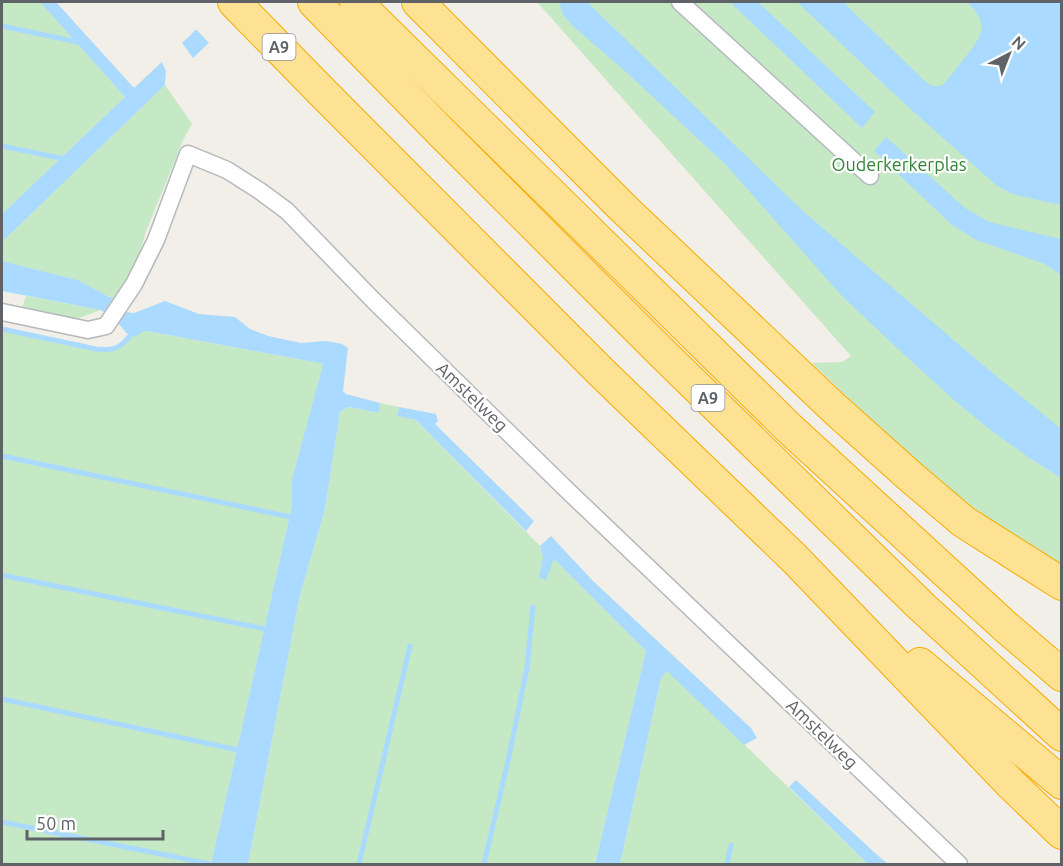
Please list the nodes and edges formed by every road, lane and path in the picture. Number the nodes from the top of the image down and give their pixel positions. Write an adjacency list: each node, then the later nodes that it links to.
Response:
1 (234, 2): 9 (highway, A9)
2 (314, 2): 6 (highway, A9)
3 (356, 2): 6 (highway, A9)
4 (418, 2): 10 (highway)
5 (680, 2): 7 (street)
6 (375, 42): 11 (highway, A9); 12 (highway, A9)
7 (870, 176)
8 (2, 312): 15 (street, Amstelweg)
9 (795, 559): 13 (highway, A9); 14 (highway, A9)
10 (1062, 584)
11 (1062, 675)
12 (1062, 735)
13 (1062, 783)
14 (1062, 833)
15 (959, 864)

